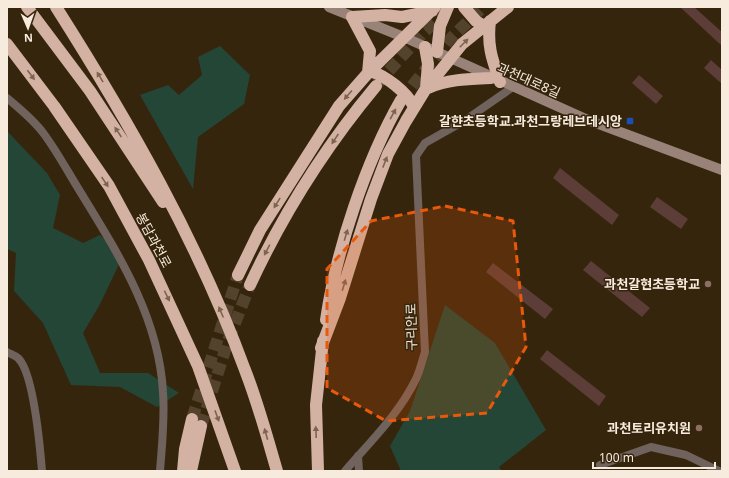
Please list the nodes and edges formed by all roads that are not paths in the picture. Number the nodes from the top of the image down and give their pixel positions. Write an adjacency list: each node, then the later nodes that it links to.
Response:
1 (27, 7): 24 (highway, 봉담과천로, one-way to 1)
2 (56, 7): 24 (highway, 봉담과천로, one-way to 2)
3 (329, 7): 8 (street, 과천대로8길)
4 (448, 7): 13 (highway)
5 (464, 7): 9 (highway)
6 (508, 7): 9 (highway)
7 (433, 9): 8 (highway); 10 (highway)
8 (352, 17): 10 (street, 과천대로8길); 15 (highway)
9 (487, 23): 14 (highway, one-way to 9); 16 (highway)
10 (406, 38): 12 (street, 과천대로8길); 15 (highway)
11 (7, 44): 35 (highway, 봉담과천로, one-way to 35)
12 (425, 47): 13 (street, 과천대로8길); 19 (highway)
13 (437, 52): 14 (street, 과천대로8길)
14 (449, 59): 16 (street, 과천대로8길); 19 (highway)
15 (369, 72): 22 (highway); 25 (highway, one-way to 25)
16 (496, 80): 18 (street, 과천대로8길); 19 (highway)
17 (376, 86): 26 (highway, one-way to 26)
18 (513, 88): 23 (street, 과천대로8길); 29 (street, 구리안로)
19 (426, 89): 22 (highway)
20 (7, 98): 32 (street)
21 (401, 100): 27 (highway, one-way to 21)
22 (414, 107): 27 (highway, one-way to 22)
23 (722, 170)
24 (198, 259): 36 (highway, 봉담과천로, one-way to 24)
25 (238, 275)
26 (250, 285)
27 (321, 348): 37 (highway, one-way to 27)
28 (7, 352): 31 (street)
29 (358, 456): 38 (street, 구리안로); 39 (street)
30 (600, 465): 40 (street)
31 (42, 471)
32 (160, 471)
33 (183, 471): 34 (highway)
34 (191, 471)
35 (235, 471)
36 (277, 471)
37 (318, 471)
38 (345, 471)
39 (359, 471)
40 (719, 471)

